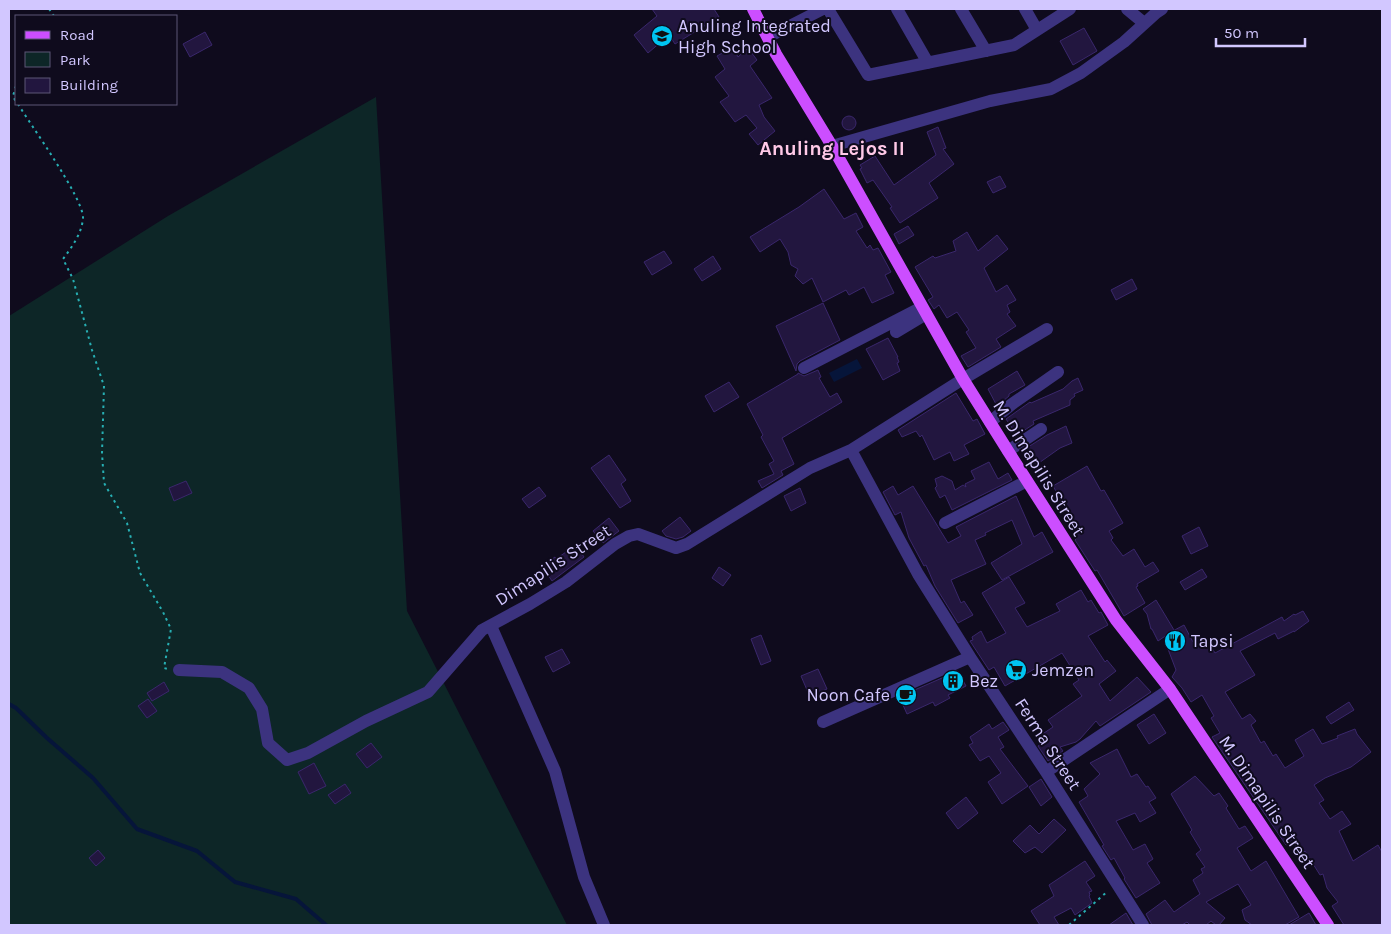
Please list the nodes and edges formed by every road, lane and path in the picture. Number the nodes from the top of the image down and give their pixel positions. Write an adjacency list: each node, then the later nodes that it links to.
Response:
1 (753, 9): 12 (main road, M. Dimapilis Street)
2 (823, 9): 12 (street)
3 (828, 9): 14 (street)
4 (897, 9): 14 (street)
5 (961, 9): 13 (street)
6 (1025, 9): 11 (street)
7 (1070, 9): 11 (street)
8 (1127, 9): 10 (street)
9 (1162, 9): 10 (street)
10 (1144, 24): 16 (street)
11 (1037, 30): 13 (street)
12 (768, 37): 16 (main road, M. Dimapilis Street)
13 (986, 51): 14 (street)
14 (928, 63)
15 (18, 105): 31 (path)
16 (832, 146): 17 (main road, M. Dimapilis Street)
17 (924, 311): 19 (street); 20 (street); 22 (main road, M. Dimapilis Street)
18 (1047, 329): 22 (street, Dimapilis Street)
19 (896, 332)
20 (804, 368)
21 (1058, 372): 23 (street)
22 (963, 379): 23 (main road, M. Dimapilis Street); 25 (street, Dimapilis Street)
23 (990, 422): 26 (main road, M. Dimapilis Street)
24 (1041, 429): 26 (street)
25 (851, 450): 29 (street, Dimapilis Street); 30 (street, Ferma Street)
26 (1008, 450): 27 (main road, M. Dimapilis Street)
27 (1027, 481): 28 (street); 32 (main road, M. Dimapilis Street)
28 (945, 523)
29 (491, 626): 31 (street, Dimapilis Street); 36 (street)
30 (970, 658): 33 (street); 34 (street, Ferma Street)
31 (179, 670)
32 (1170, 689): 34 (street); 39 (main road, M. Dimapilis Street)
33 (823, 722)
34 (1046, 772): 35 (street, Ferma Street)
35 (1119, 886): 37 (path); 38 (street, Ferma Street)
36 (604, 925)
37 (1069, 925)
38 (1143, 925)
39 (1328, 925)

